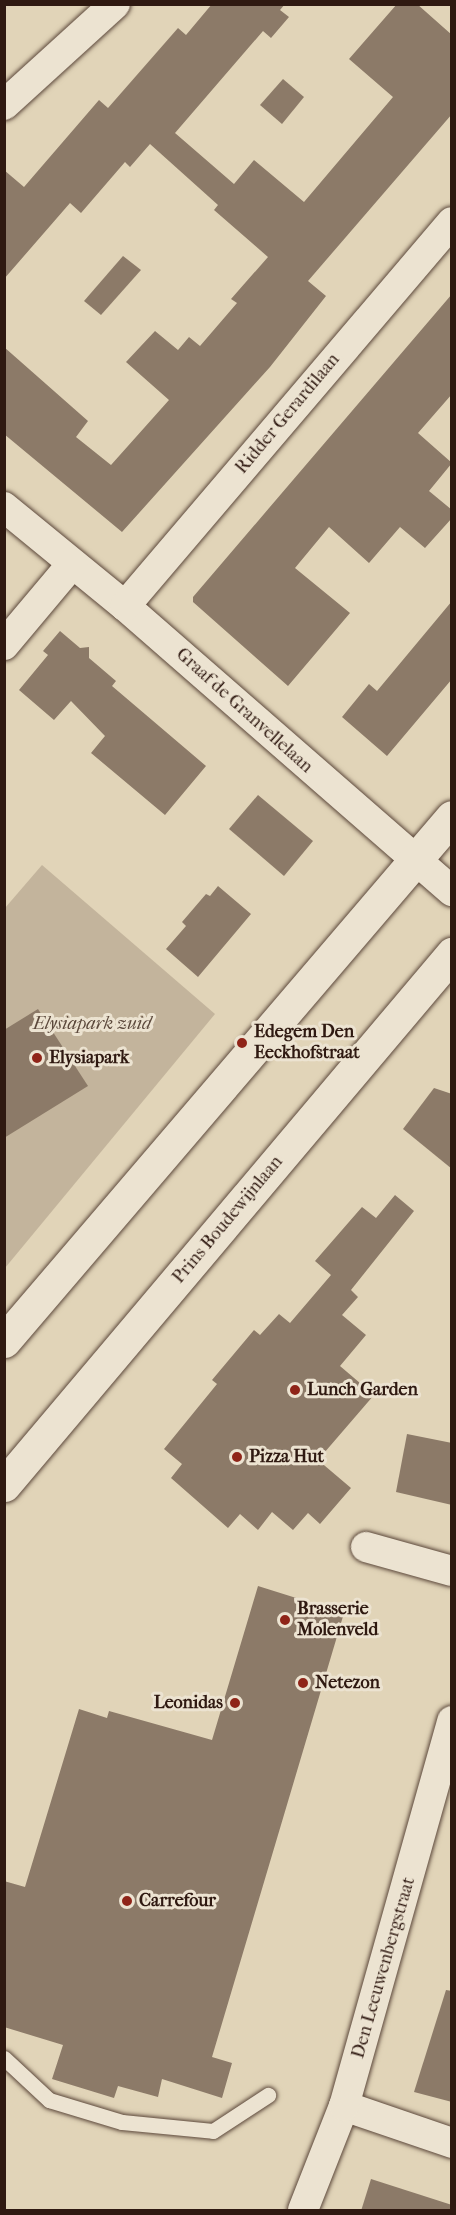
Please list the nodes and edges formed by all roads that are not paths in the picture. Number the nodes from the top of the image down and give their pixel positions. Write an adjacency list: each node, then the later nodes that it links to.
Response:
1 (114, 4): 2 (street)
2 (4, 105)
3 (452, 222): 6 (street, Ridder Gerardilaan)
4 (4, 507): 5 (street, Graaf de Granvellelaan)
5 (72, 564): 6 (street, Graaf de Granvellelaan); 7 (street)
6 (125, 606): 9 (street, Graaf de Granvellelaan)
7 (4, 645)
8 (452, 817): 9 (main road)
9 (413, 860): 10 (street); 12 (main road)
10 (452, 891)
11 (452, 954): 13 (main road, Prins Boudewijnlaan)
12 (4, 1341)
13 (4, 1485)
14 (366, 1548): 15 (street)
15 (452, 1572)
16 (452, 1721): 19 (street, Den Leeuwenbergstraat)
17 (4, 2058): 18 (lane)
18 (268, 2095)
19 (344, 2106): 20 (street); 21 (street, Den Leeuwenbergstraat)
20 (452, 2143)
21 (303, 2211)

